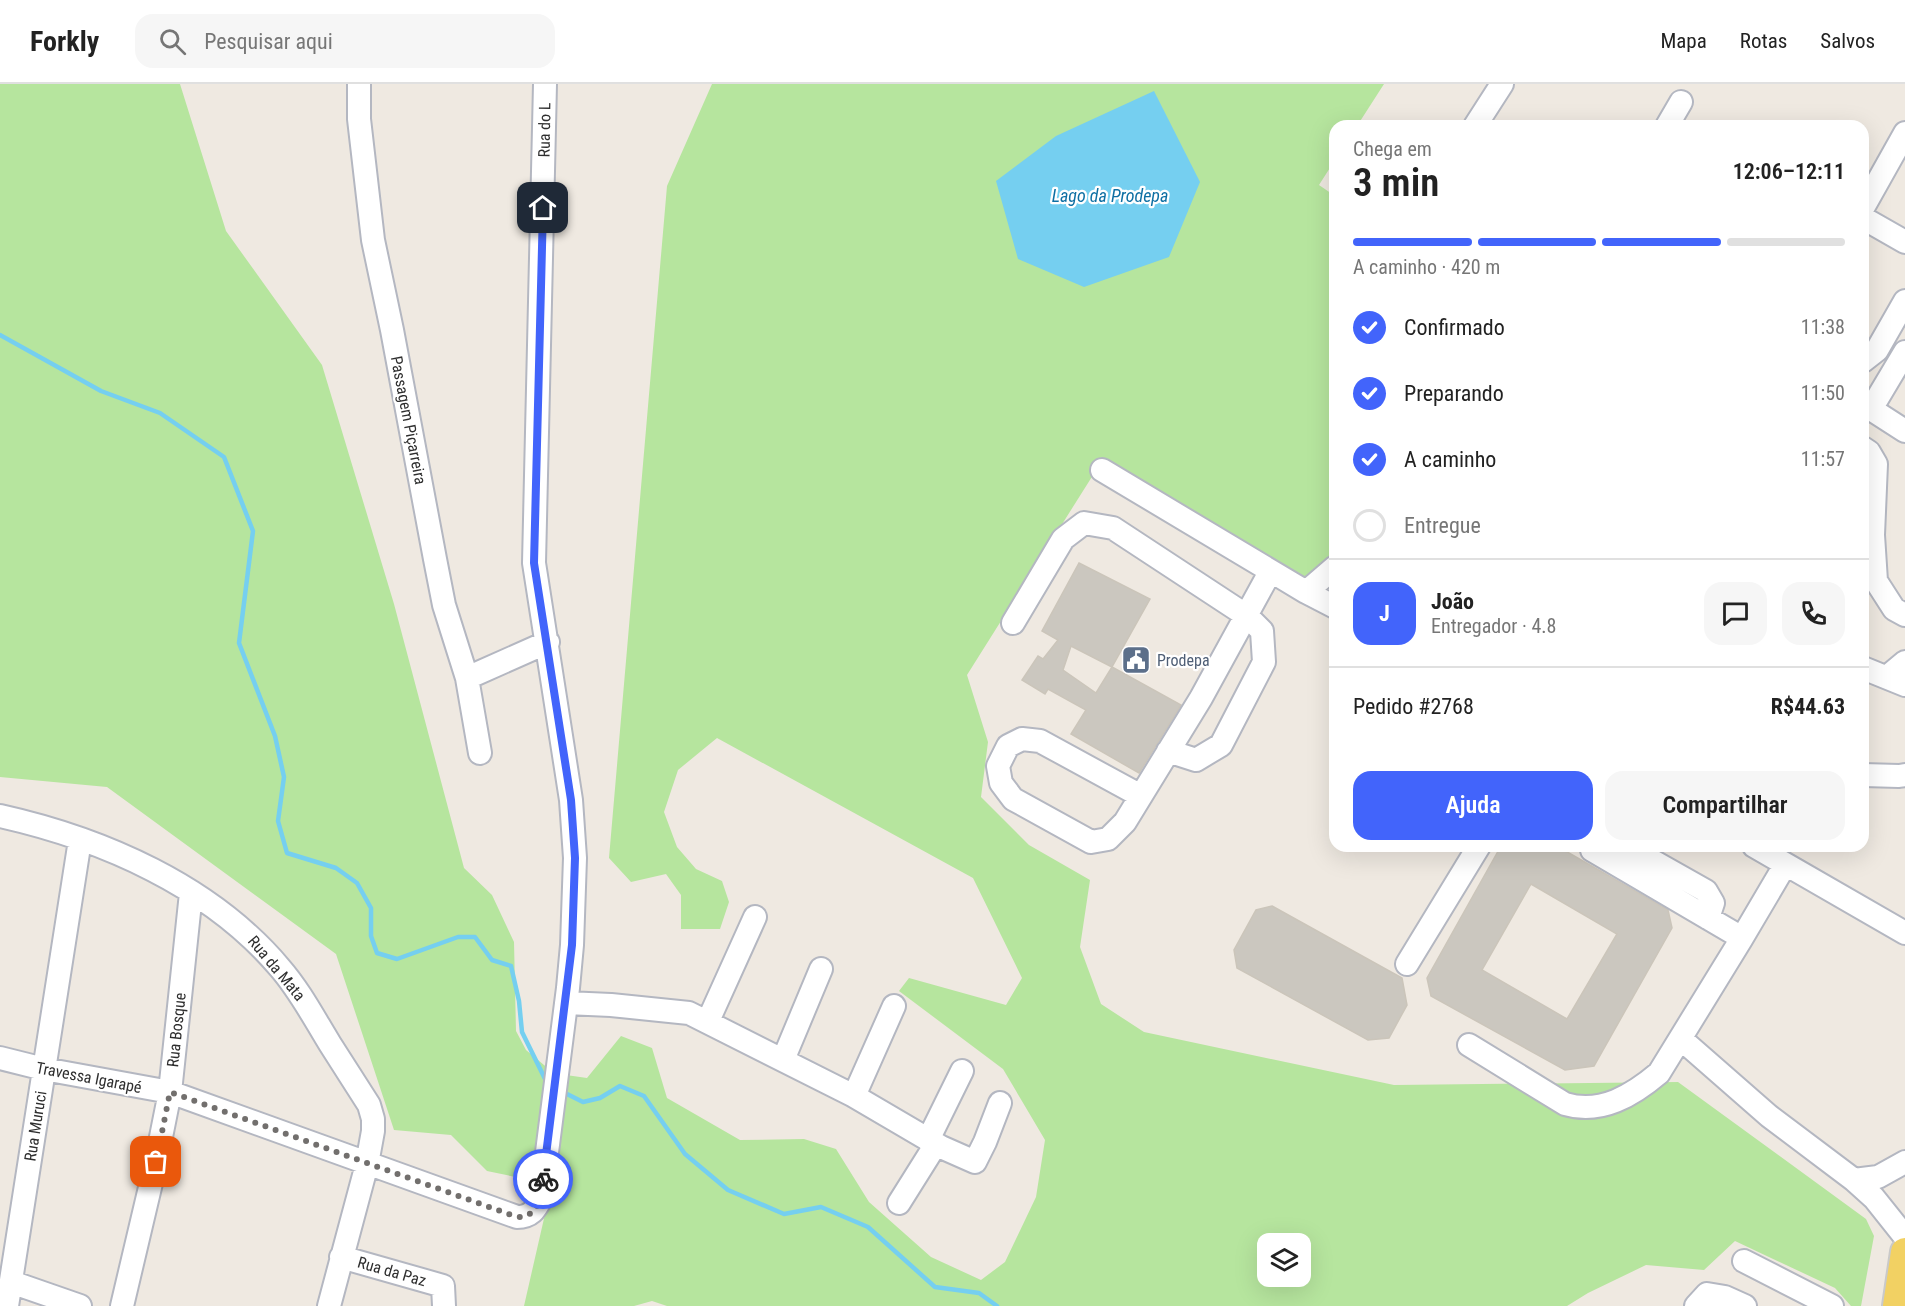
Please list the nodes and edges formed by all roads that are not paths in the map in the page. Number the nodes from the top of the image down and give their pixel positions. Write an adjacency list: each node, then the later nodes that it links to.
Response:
1 (359, 84): 29 (street, Passagem Piçarreira)
2 (545, 84): 26 (street, Rua do L)
3 (1502, 84): 5 (street)
4 (1682, 102): 6 (street)
5 (1479, 120)
6 (1670, 120)
7 (1905, 134): 8 (street)
8 (1869, 197)
9 (1869, 221): 10 (street)
10 (1905, 242)
11 (1905, 301): 13 (street)
12 (1905, 352): 14 (street)
13 (1869, 356)
14 (1869, 403)
15 (1869, 407): 16 (street)
16 (1905, 430)
17 (1869, 452): 23 (street)
18 (1102, 470): 20 (street)
19 (1329, 572): 21 (street)
20 (1265, 582): 21 (street); 24 (street)
21 (1306, 592): 22 (street)
22 (1329, 604)
23 (1905, 615)
24 (1247, 616): 25 (street); 31 (street); 31 (street)
25 (1013, 623)
26 (548, 642): 29 (street); 50 (street, Rua do L)
27 (1905, 662): 30 (street)
28 (1869, 670): 30 (street)
29 (466, 678): 32 (street, Passagem Piçarreira)
30 (1896, 681)
31 (1168, 751): 35 (street)
32 (480, 753)
33 (1869, 776): 34 (street)
34 (1903, 777)
35 (1141, 796): 35 (street)
36 (0, 816): 37 (street, Rua da Mata)
37 (80, 840): 43 (street, Rua da Mata); 57 (street, Rua Muruci)
38 (1475, 852): 48 (street)
39 (1595, 852): 45 (street)
40 (1637, 852): 45 (street)
41 (1764, 852): 42 (street)
42 (1785, 865): 46 (street); 47 (street)
43 (191, 893): 59 (street, Rua Bosque); 64 (street, Rua da Mata)
44 (755, 917): 52 (street)
45 (1708, 918): 47 (street)
46 (1905, 933)
47 (1742, 938): 53 (street)
48 (1407, 964)
49 (822, 969): 56 (street)
50 (566, 1004): 52 (street); 67 (street, Rua do L)
51 (894, 1005): 60 (street)
52 (708, 1021): 56 (street)
53 (1682, 1039): 54 (street); 65 (street)
54 (1469, 1045)
55 (0, 1058): 57 (street, Travessa Igarapé)
56 (783, 1060): 60 (street)
57 (44, 1069): 59 (street, Travessa Igarapé); 72 (street, Rua Muruci)
58 (962, 1071): 62 (street)
59 (170, 1092): 64 (street, Travessa Igarapé); 76 (street, Rua Bosque)
60 (854, 1096): 62 (street)
61 (1000, 1102): 62 (street)
62 (932, 1142): 66 (street)
63 (1905, 1162): 65 (street)
64 (367, 1164): 67 (street, Travessa Igarapé); 70 (street, Rua da Mata)
65 (1854, 1180): 68 (street)
66 (899, 1203)
67 (517, 1217)
68 (1905, 1237)
69 (1905, 1252): 81 (main road)
70 (341, 1257): 73 (street, Rua da Paz); 77 (street, Rua da Mata)
71 (1744, 1261): 80 (street)
72 (11, 1282): 74 (street, Rua Muruci); 75 (street)
73 (443, 1296)
74 (6, 1306)
75 (80, 1306)
76 (122, 1306)
77 (328, 1306)
78 (1696, 1306): 79 (street)
79 (1745, 1306)
80 (1832, 1306)
81 (1897, 1306)

